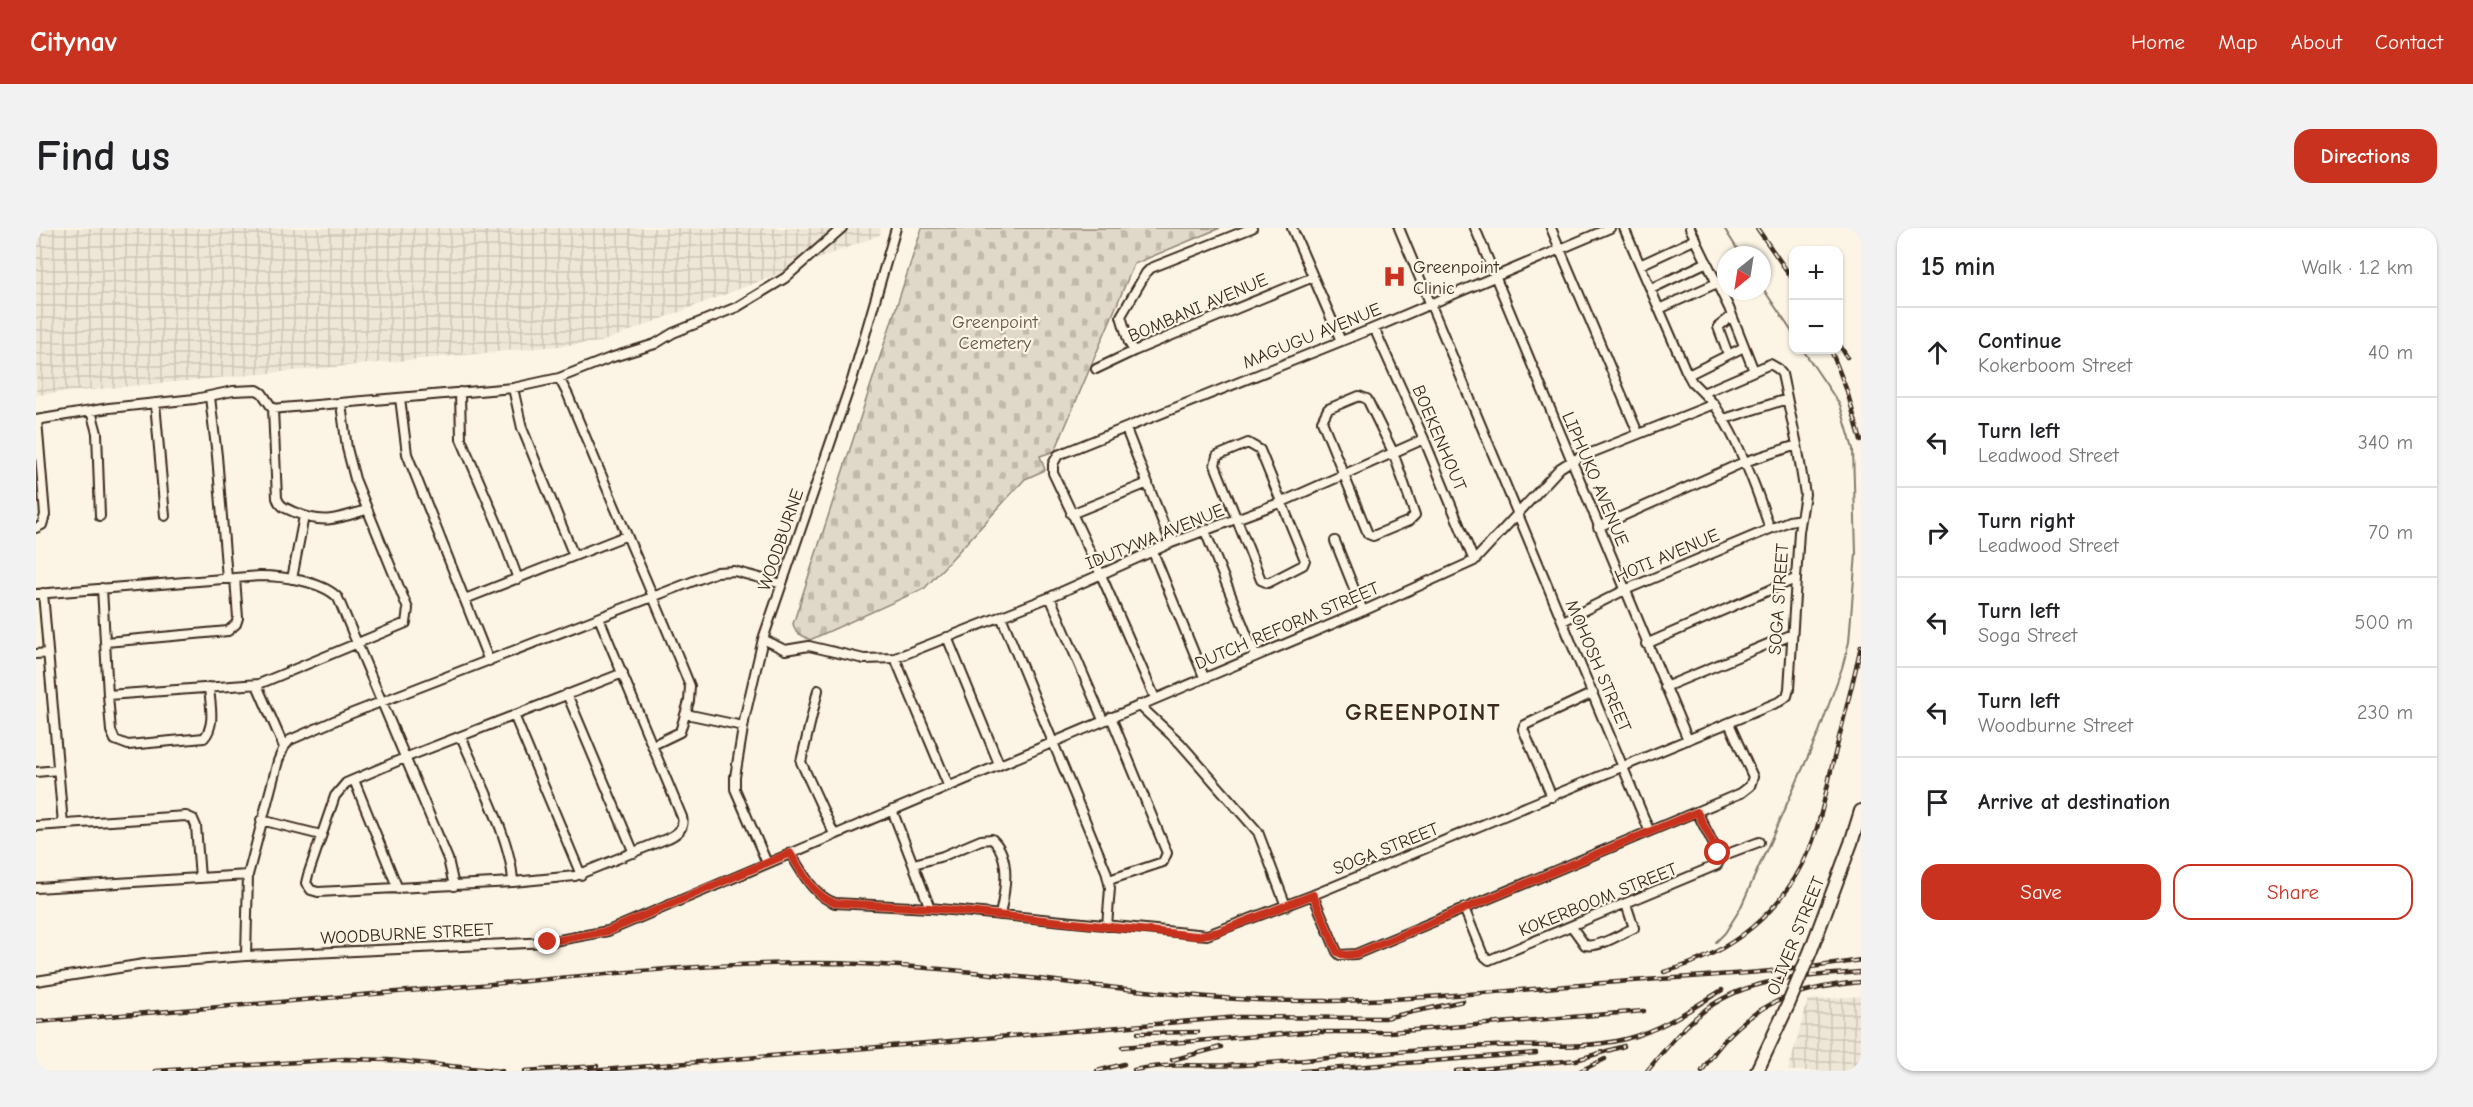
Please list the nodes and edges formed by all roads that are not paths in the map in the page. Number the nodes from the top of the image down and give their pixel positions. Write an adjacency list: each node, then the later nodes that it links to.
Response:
1 (842, 228): 31 (street)
2 (896, 228): 78 (street, WOODBURNE)
3 (1252, 228): 26 (street)
4 (1293, 228): 15 (street)
5 (1400, 228): 20 (street)
6 (1475, 228): 16 (street, LIPHUKO AVENUE)
7 (1551, 228): 12 (street)
8 (1610, 228): 12 (street, MAGUGU AVENUE)
9 (1624, 228): 14 (street)
10 (1690, 228): 11 (street)
11 (1696, 239): 13 (street); 14 (street)
12 (1560, 250): 16 (street, MAGUGU AVENUE); 46 (street)
13 (1707, 262): 17 (street); 18 (street)
14 (1640, 265): 18 (street)
15 (1313, 277): 24 (street); 26 (street, BOMBANI AVENUE)
16 (1496, 277): 20 (street, MAGUGU AVENUE); 50 (street, LIPHUKO AVENUE)
17 (1717, 283): 21 (street)
18 (1650, 289): 21 (street)
19 (1725, 300): 22 (street)
20 (1430, 304): 23 (street, MAGUGU AVENUE); 57 (street)
21 (1659, 309): 30 (street)
22 (1732, 316): 25 (street); 27 (street)
23 (1374, 328): 24 (street, MAGUGU AVENUE); 47 (street, BOEKENHOUT)
24 (1341, 341): 45 (street, MAGUGU AVENUE)
25 (1744, 347): 27 (street); 29 (street)
26 (1134, 351): 28 (street, BOMBANI AVENUE)
27 (1728, 354): 30 (street)
28 (1096, 369)
29 (1754, 371): 34 (street); 37 (street, SOGA STREET)
30 (1688, 375): 34 (street)
31 (559, 378): 32 (street); 67 (street)
32 (513, 388): 33 (street); 71 (street)
33 (460, 392): 36 (street); 76 (street)
34 (1703, 393): 40 (street)
35 (210, 397): 38 (street); 41 (street); 74 (street)
36 (400, 398): 39 (street); 84 (street)
37 (1787, 399): 43 (street); 48 (street, SOGA STREET)
38 (155, 403): 42 (street); 59 (street)
39 (341, 404): 41 (street); 55 (street)
40 (1714, 404): 43 (street); 46 (street, DUTCH REFORM STREET)
41 (273, 409): 60 (street)
42 (91, 411): 44 (street); 58 (street)
43 (1724, 419): 51 (street)
44 (36, 420): 64 (street)
45 (1126, 429): 53 (street); 56 (street, MAGUGU AVENUE)
46 (1638, 433): 50 (street, DUTCH REFORM STREET)
47 (1424, 439): 49 (street, IDUTYWA AVENUE); 72 (street, BOEKENHOUT)
48 (1797, 445): 51 (street); 61 (street, SOGA STREET)
49 (1393, 452): 52 (street, IDUTYWA AVENUE); 52 (street); 52 (street)
50 (1570, 461): 57 (street, DUTCH REFORM STREET); 63 (street, LIPHUKO AVENUE)
51 (1744, 462): 63 (street); 65 (street)
52 (1344, 475): 54 (street, IDUTYWA AVENUE)
53 (1148, 483): 56 (street); 69 (street)
54 (1282, 502): 62 (street, IDUTYWA AVENUE); 62 (street); 62 (street)
55 (366, 510): 60 (street); 93 (street)
56 (1071, 514): 73 (street)
57 (1518, 515): 72 (street, DUTCH REFORM STREET); 88 (street, MOHOSH STREET)
58 (100, 516)
59 (165, 516)
60 (304, 516): 75 (street)
61 (1801, 519): 65 (street, HOTI AVENUE); 77 (street, SOGA STREET)
62 (1237, 520): 66 (street, IDUTYWA AVENUE)
63 (1598, 527): 80 (street, LIPHUKO AVENUE)
64 (36, 528)
65 (1770, 529): 80 (street, HOTI AVENUE)
66 (1205, 531): 69 (street, IDUTYWA AVENUE); 97 (street)
67 (625, 536): 71 (street); 82 (street)
68 (1335, 541): 85 (street)
69 (1171, 543): 70 (street, IDUTYWA AVENUE)
70 (1153, 552): 73 (street, IDUTYWA AVENUE); 101 (street)
71 (574, 556): 76 (street)
72 (1474, 561): 85 (street, DUTCH REFORM STREET)
73 (1101, 575): 83 (street, IDUTYWA AVENUE); 109 (street)
74 (231, 578): 75 (street); 79 (street); 92 (street)
75 (292, 579): 93 (street)
76 (518, 579): 84 (street)
77 (1795, 579): 89 (street, SOGA STREET); 94 (street)
78 (782, 584): 82 (street); 91 (street, WOODBURNE)
79 (102, 588): 81 (street); 92 (street)
80 (1625, 590): 88 (street, HOTI AVENUE); 94 (street, LIPHUKO AVENUE)
81 (40, 594): 95 (street)
82 (654, 597): 87 (street); 112 (street)
83 (1050, 597): 86 (street, IDUTYWA AVENUE); 114 (street)
84 (465, 599): 99 (street)
85 (1363, 611): 97 (street, DUTCH REFORM STREET)
86 (1001, 616): 90 (street, IDUTYWA AVENUE); 119 (street)
87 (599, 618): 99 (street); 100 (street)
88 (1563, 621): 106 (street, MOHOSH STREET)
89 (1792, 634): 104 (street); 115 (street, SOGA STREET)
90 (947, 637): 98 (street, IDUTYWA AVENUE); 123 (street)
91 (763, 639): 98 (street); 116 (street, WOODBURNE)
92 (106, 642): 108 (street)
93 (358, 643): 102 (street); 110 (street)
94 (1646, 644): 104 (street, LIPHUKO AVENUE)
95 (48, 653): 96 (street); 125 (street)
96 (36, 654)
97 (1256, 656): 101 (street, DUTCH REFORM STREET)
98 (895, 658): 128 (street)
99 (489, 661): 110 (street)
100 (623, 674): 107 (street); 120 (street)
101 (1204, 677): 109 (street, DUTCH REFORM STREET)
102 (257, 685): 103 (street); 121 (street)
103 (209, 687): 108 (street); 108 (street)
104 (1665, 687): 118 (street, LIPHUKO AVENUE)
105 (818, 690): 137 (street)
106 (1593, 693): 124 (street, MOHOSH STREET); 129 (street)
107 (567, 694): 113 (street); 140 (street)
108 (108, 695)
109 (1155, 698): 111 (street, DUTCH REFORM STREET)
110 (383, 701): 121 (street); 122 (street)
111 (1139, 705): 114 (street, DUTCH REFORM STREET); 155 (street)
112 (686, 714): 116 (street); 120 (street)
113 (514, 715): 117 (street); 146 (street)
114 (1107, 718): 119 (street, DUTCH REFORM STREET); 148 (street)
115 (1729, 723): 118 (street, SOGA STREET); 132 (street)
116 (743, 726): 143 (street, WOODBURNE)
117 (461, 736): 122 (street); 149 (street)
118 (1688, 740): 124 (street, SOGA STREET)
119 (1052, 742): 123 (street, DUTCH REFORM STREET); 148 (street)
120 (653, 745): 140 (street)
121 (284, 747): 133 (street)
122 (407, 757): 127 (street); 150 (street)
123 (999, 764): 128 (street, DUTCH REFORM STREET)
124 (1624, 768): 129 (street, SOGA STREET); 136 (street, MOHOSH STREET)
125 (58, 770): 126 (street); 134 (street)
126 (36, 772)
127 (354, 780): 138 (street); 152 (street)
128 (948, 785): 130 (street, DUTCH REFORM STREET)
129 (1552, 797): 153 (street, SOGA STREET)
130 (892, 810): 137 (street, DUTCH REFORM STREET); 144 (street)
131 (1861, 811): 163 (highway, OLIVER STREET, bridge)
132 (1697, 812): 136 (street); 142 (street)
133 (261, 820): 138 (street); 145 (street)
134 (63, 824): 135 (street); 147 (street)
135 (36, 826)
136 (1649, 830): 157 (street)
137 (834, 834): 141 (street, DUTCH REFORM STREET)
138 (321, 835): 152 (street)
139 (1759, 842): 142 (street, KOKERBOOM STREET)
140 (634, 853): 146 (street)
141 (790, 853): 143 (street, DUTCH REFORM STREET); 156 (street, SOGA STREET)
142 (1719, 857): 154 (street, KOKERBOOM STREET)
143 (767, 863): 161 (street, WOODBURNE STREET)
144 (914, 864): 156 (street); 158 (street)
145 (248, 874): 147 (street); 161 (street)
146 (581, 875): 149 (street)
147 (200, 878): 151 (street)
148 (1108, 880): 159 (street)
149 (513, 882): 150 (street)
150 (454, 886): 152 (street)
151 (36, 888)
152 (398, 889)
153 (1313, 895): 155 (street, SOGA STREET); 157 (street)
154 (1626, 904): 160 (street, KOKERBOOM STREET); 160 (street)
155 (1286, 906): 159 (street, SOGA STREET)
156 (930, 908): 158 (street, SOGA STREET)
157 (1464, 908): 160 (street, KOKERBOOM STREET)
158 (1000, 915): 159 (street, SOGA STREET)
159 (1107, 926)
160 (1572, 927)
161 (246, 956): 162 (street, WOODBURNE STREET)
162 (36, 981)
163 (1757, 1071)

